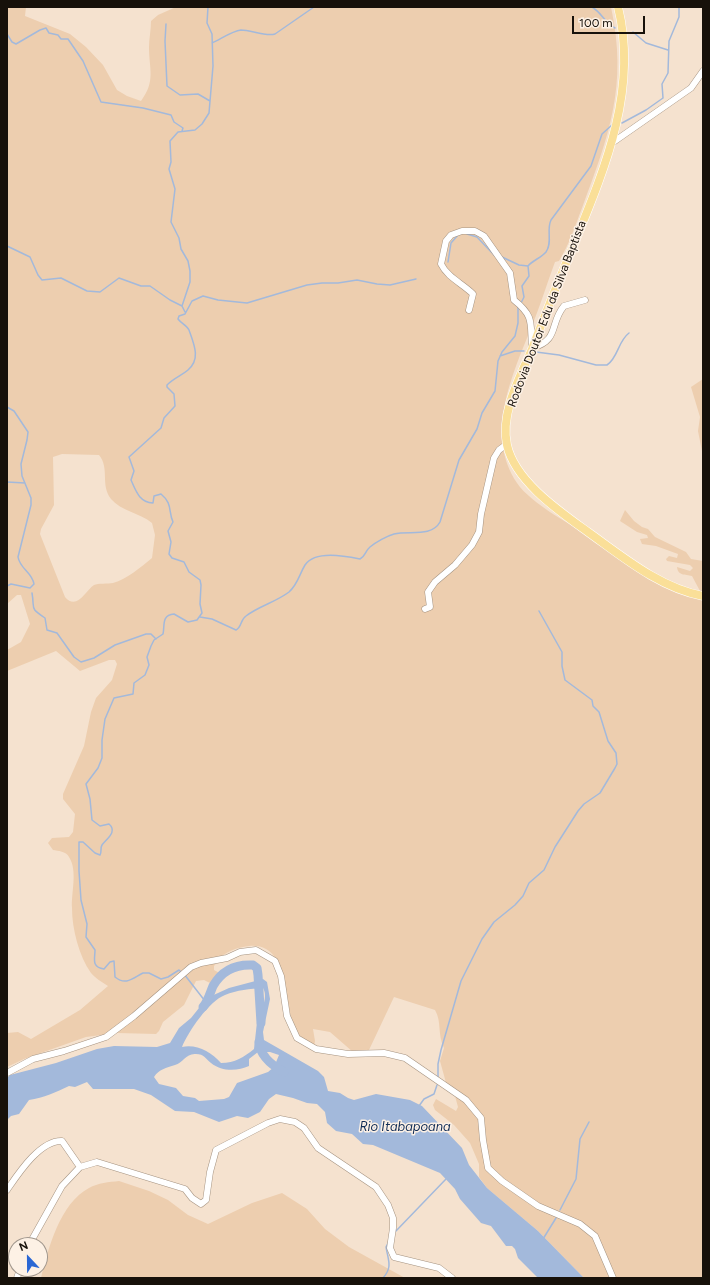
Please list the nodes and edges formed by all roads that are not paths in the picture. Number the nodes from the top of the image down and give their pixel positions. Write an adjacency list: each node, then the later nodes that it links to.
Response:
1 (618, 7): 3 (main road, Rodovia Doutor Edu da Silva Baptista)
2 (703, 71): 3 (street)
3 (612, 143): 6 (main road, Rodovia Doutor Edu da Silva Baptista)
4 (585, 300): 6 (street)
5 (469, 310): 6 (street)
6 (532, 348): 7 (main road, Rodovia Doutor Edu da Silva Baptista)
7 (507, 444): 8 (main road, Rodovia Doutor Edu da Silva Baptista); 9 (street)
8 (703, 596)
9 (425, 609)
10 (7, 1073): 15 (street)
11 (80, 1167): 12 (street); 13 (street); 14 (street)
12 (7, 1190)
13 (33, 1237)
14 (452, 1278)
15 (613, 1278)

